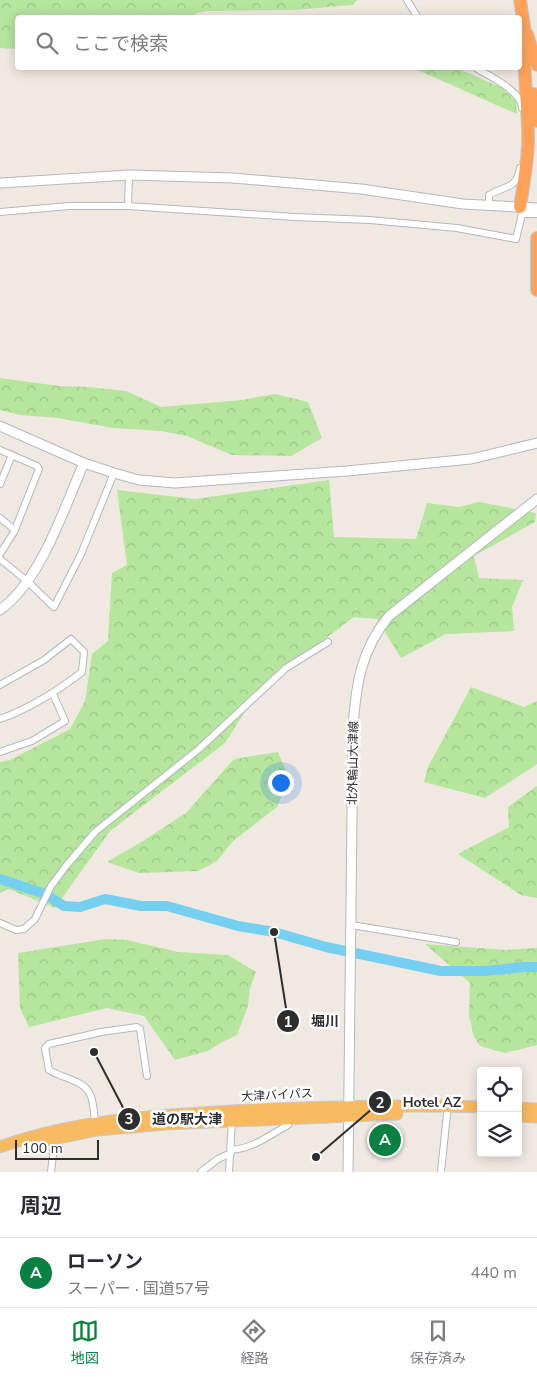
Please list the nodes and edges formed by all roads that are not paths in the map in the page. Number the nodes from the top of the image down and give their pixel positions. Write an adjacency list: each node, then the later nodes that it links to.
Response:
1 (407, 0): 3 (street)
2 (520, 0): 4 (highway)
3 (416, 15)
4 (524, 25): 5 (highway); 7 (highway); 12 (highway)
5 (537, 65)
6 (479, 70): 10 (street)
7 (537, 120)
8 (129, 175): 9 (street); 10 (street); 11 (street)
9 (0, 183)
10 (489, 205): 12 (street)
11 (128, 206): 14 (street); 15 (street)
12 (520, 207): 13 (street)
13 (537, 208)
14 (0, 212)
15 (537, 214)
16 (537, 238): 17 (highway)
17 (537, 290)
18 (0, 426): 22 (street)
19 (537, 443): 23 (street)
20 (0, 450): 21 (street)
21 (12, 455): 24 (street); 27 (street)
22 (84, 463): 23 (street); 29 (street)
23 (114, 473): 29 (street)
24 (0, 484)
25 (537, 498): 37 (street, 北外輪山大津線)
26 (0, 518): 27 (street)
27 (15, 530): 28 (street)
28 (1, 559): 29 (street)
29 (27, 582): 30 (street)
30 (0, 610)
31 (328, 642): 36 (street)
32 (0, 685): 33 (street)
33 (53, 694): 34 (street); 35 (street)
34 (0, 719)
35 (0, 752)
36 (0, 923)
37 (351, 925): 38 (street); 43 (street, 北外輪山大津線)
38 (456, 942)
39 (147, 1076): 49 (street)
40 (477, 1107): 43 (highway)
41 (522, 1108): 42 (highway)
42 (537, 1109)
43 (349, 1111): 44 (highway); 46 (highway, 大津バイパス); 58 (street, 北外輪山大津線)
44 (447, 1114): 45 (highway); 59 (street)
45 (477, 1114)
46 (232, 1116): 49 (highway, 大津バイパス); 51 (highway, 大津バイパス); 53 (street)
47 (522, 1116): 48 (highway)
48 (537, 1117)
49 (95, 1123): 52 (highway, 大津バイパス)
50 (288, 1125): 53 (street)
51 (55, 1138): 54 (highway, 大津バイパス); 55 (street)
52 (0, 1147)
53 (231, 1152): 56 (street); 57 (street)
54 (0, 1155)
55 (51, 1172)
56 (201, 1172)
57 (229, 1172)
58 (348, 1172)
59 (440, 1172)

